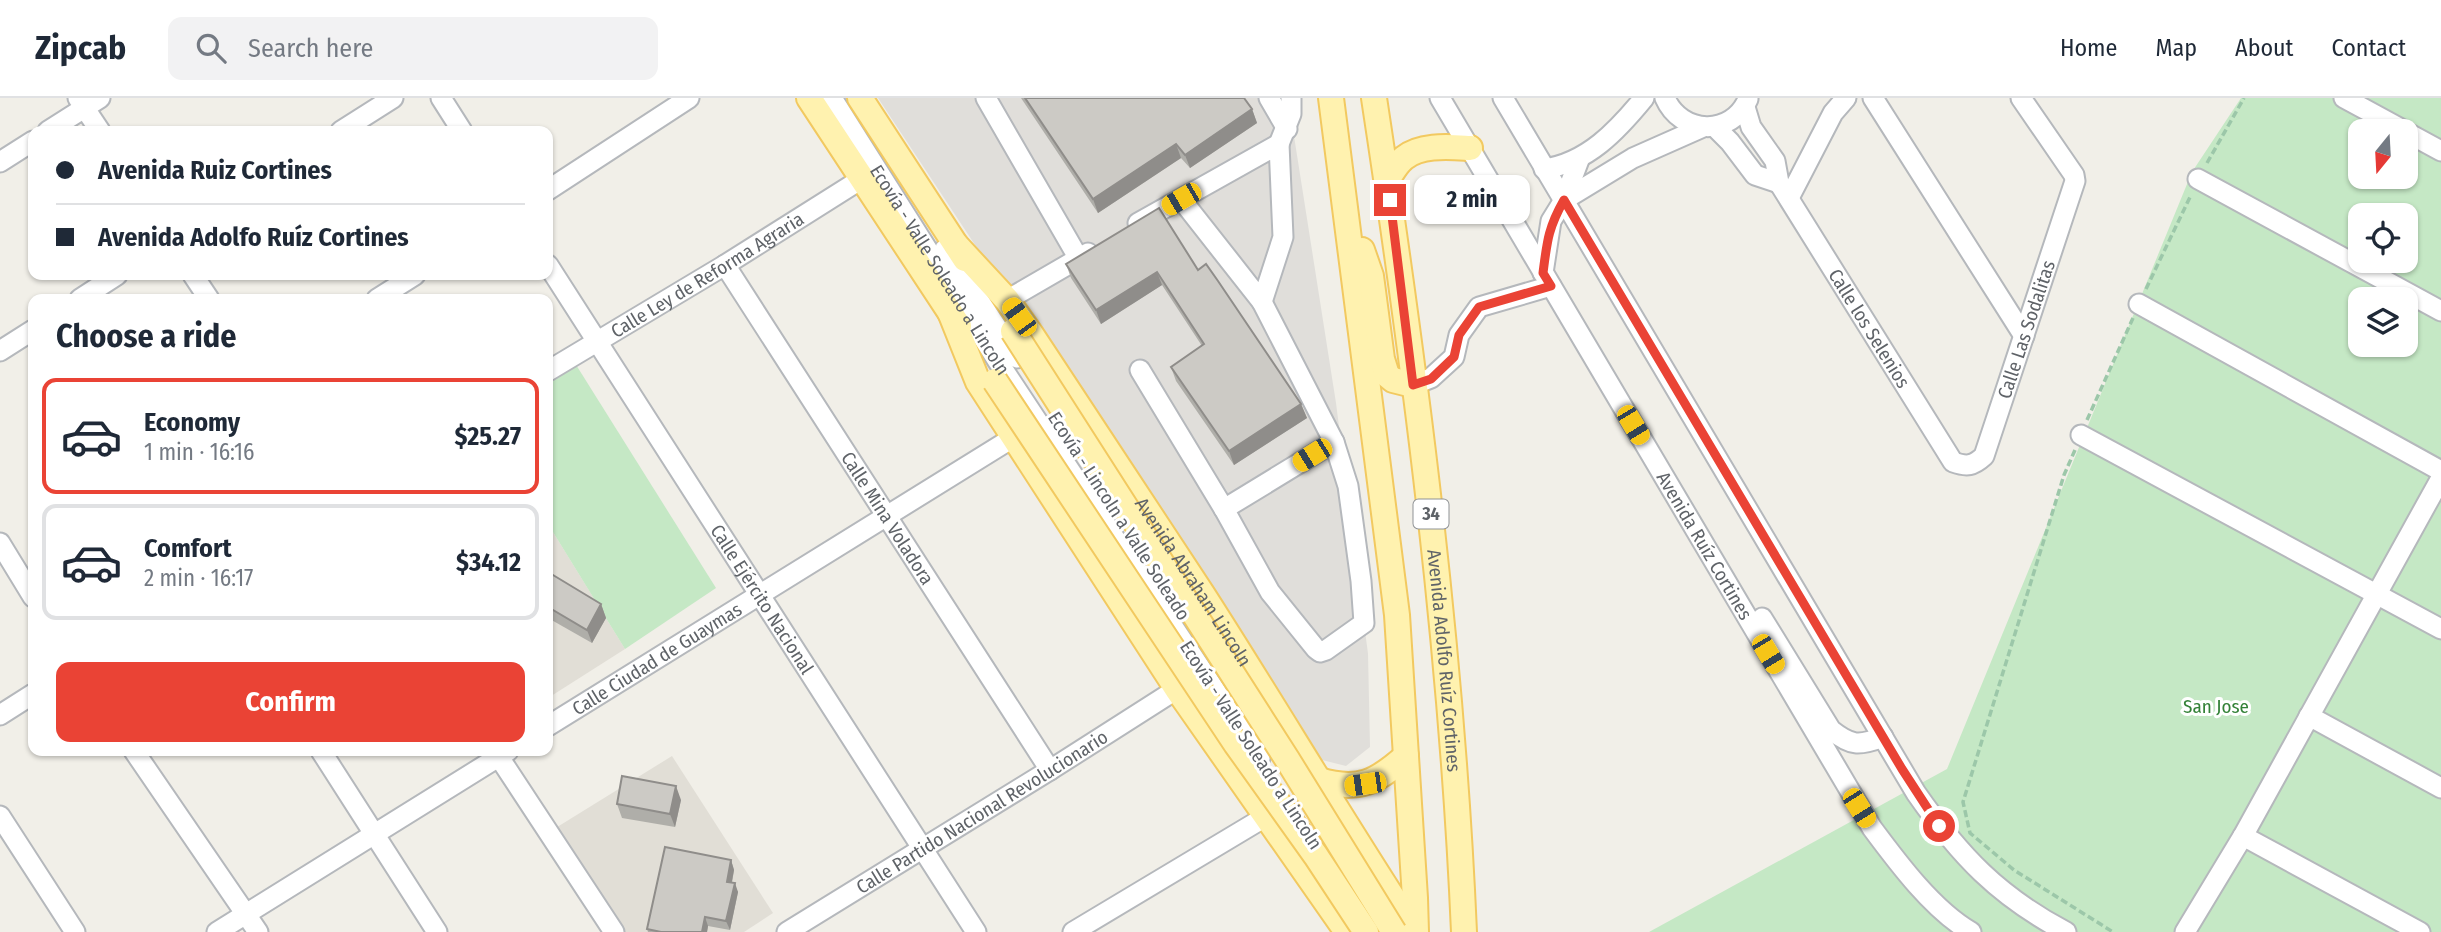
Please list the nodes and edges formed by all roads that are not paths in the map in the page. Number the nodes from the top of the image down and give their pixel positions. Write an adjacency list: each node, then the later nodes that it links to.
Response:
1 (393, 98): 26 (street)
2 (441, 98): 27 (street)
3 (690, 98): 40 (street)
4 (809, 98): 37 (main road)
5 (832, 98): 103 (street, Ecovía - Valle Soleado a Lincoln)
6 (847, 98): 103 (street, Ecovía - Lincoln a Valle Soleado)
7 (860, 98): 46 (main road, Avenida Abraham Lincoln)
8 (986, 98): 48 (street)
9 (1269, 98): 29 (street)
10 (1291, 98): 29 (street)
11 (1331, 98): 44 (main road, 34)
12 (1374, 98): 39 (main road, Avenida Adolfo Ruíz Cortines / 34)
13 (1440, 98): 32 (street, Avenida Ruíz Cortines)
14 (1503, 98): 36 (street)
15 (1644, 98): 34 (street)
16 (1665, 98): 28 (street)
17 (1846, 98): 41 (street)
18 (1873, 98): 62 (street)
19 (2021, 98): 62 (street, Calle Las Sodalitas)
20 (2344, 98): 23 (street)
21 (88, 101): 24 (street); 25 (street)
22 (1747, 102): 28 (street); 41 (street, Calle los Selenios)
23 (2382, 119)
24 (55, 126)
25 (98, 126)
26 (349, 126)
27 (459, 126)
28 (1709, 127): 41 (street); 43 (street)
29 (1283, 136): 42 (street); 57 (street)
30 (2418, 139): 33 (street)
31 (28, 144): 35 (street)
32 (1470, 148): 39 (main road); 51 (street, Avenida Ruíz Cortines)
33 (2441, 151)
34 (1578, 160): 36 (street); 43 (street)
35 (0, 162)
36 (1544, 169): 43 (street)
37 (863, 178): 49 (street, Calle Ley de Reforma Agraria); 60 (main road)
38 (2198, 179): 59 (street)
39 (1387, 180): 67 (main road, Avenida Adolfo Ruíz Cortines / 34)
40 (553, 187)
41 (1784, 191): 71 (street, Calle los Selenios)
42 (1181, 199): 45 (street); 57 (street)
43 (1564, 200): 51 (street); 87 (street)
44 (1345, 215): 67 (main road); 92 (main road, 34)
45 (1125, 231)
46 (956, 244): 56 (main road, Avenida Abraham Lincoln); 116 (main road, Avenida Abraham Lincoln, bridge)
47 (1102, 245): 48 (street)
48 (1079, 259): 56 (street)
49 (725, 265): 63 (street, Calle Ley de Reforma Agraria); 75 (street, Calle Mina Voladora)
50 (553, 273): 63 (street, Calle Ejército Nacional)
51 (1547, 279): 67 (street); 76 (street, Avenida Ruíz Cortines)
52 (109, 280): 54 (street)
53 (407, 280): 55 (street)
54 (88, 294)
55 (385, 294)
56 (1007, 300): 94 (main road, Avenida Abraham Lincoln)
57 (1262, 302): 70 (street)
58 (2139, 304): 72 (street)
59 (2441, 311)
60 (950, 312): 69 (main road, Avenida Abraham Lincoln); 107 (main road, bridge)
61 (28, 333): 64 (street)
62 (2024, 336): 71 (street, Calle Las Sodalitas)
63 (595, 342): 65 (street, Calle Ley de Reforma Agraria); 80 (street, Calle Ejército Nacional)
64 (0, 351)
65 (553, 368)
66 (1140, 370): 74 (street)
67 (1413, 385): 105 (main road, Avenida Adolfo Ruíz Cortines / 34)
68 (2081, 435): 79 (street)
69 (1014, 437): 75 (street, Calle Ciudad de Guaymas); 82 (main road, Avenida Abraham Lincoln)
70 (1334, 442): 74 (street); 74 (street)
71 (1965, 466)
72 (2441, 471)
73 (2441, 478): 79 (street)
74 (1224, 509)
75 (886, 515): 80 (street, Calle Ciudad de Guaymas); 93 (street, Calle Mina Voladora)
76 (1701, 541): 87 (street); 120 (street, Avenida Ruíz Cortines)
77 (0, 543): 78 (street)
78 (28, 589)
79 (2376, 594): 81 (street); 85 (street)
80 (760, 595): 86 (street, Calle Ciudad de Guaymas); 102 (street, Calle Ejército Nacional)
81 (2441, 629)
82 (1177, 689): 93 (street, Calle Partido Nacional Revolucionario); 97 (main road, Avenida Abraham Lincoln)
83 (28, 697): 84 (street)
84 (0, 715)
85 (2309, 716): 95 (street); 101 (street)
86 (553, 723)
87 (1883, 737): 121 (street)
88 (137, 756): 106 (street)
89 (324, 756): 100 (street)
90 (496, 756): 100 (street)
91 (503, 756): 112 (street)
92 (1406, 756): 94 (main road); 99 (main road, 34)
93 (1051, 770): 102 (street, Calle Partido Nacional Revolucionario)
94 (1319, 780): 98 (main road, Avenida Abraham Lincoln)
95 (2441, 788)
96 (0, 816): 108 (street)
97 (1265, 817): 104 (main road, Avenida Abraham Lincoln); 115 (street)
98 (1342, 820): 103 (main road); 107 (main road, Avenida Abraham Lincoln)
99 (1411, 832): 107 (main road); 117 (main road, 34)
100 (374, 833): 106 (street); 111 (street)
101 (2243, 836): 122 (street); 123 (street)
102 (923, 847): 113 (street, Calle Partido Nacional Revolucionario); 114 (street, Calle Ejército Nacional)
103 (1330, 852): 104 (main road); 107 (street, Ecovía - Valle Soleado a Lincoln)
104 (1294, 856): 107 (main road, Avenida Abraham Lincoln)
105 (1461, 862): 118 (main road); 119 (main road, Avenida Adolfo Ruíz Cortines / 34)
106 (246, 914): 109 (street); 110 (street)
107 (1369, 922): 116 (street); 117 (main road, Avenida Abraham Lincoln)
108 (75, 932)
109 (217, 932)
110 (258, 932)
111 (437, 932)
112 (614, 932)
113 (787, 932)
114 (976, 932)
115 (1073, 932)
116 (1394, 932)
117 (1415, 932)
118 (1446, 932)
119 (1464, 932)
120 (1970, 932)
121 (2066, 932)
122 (2185, 932)
123 (2420, 932)

